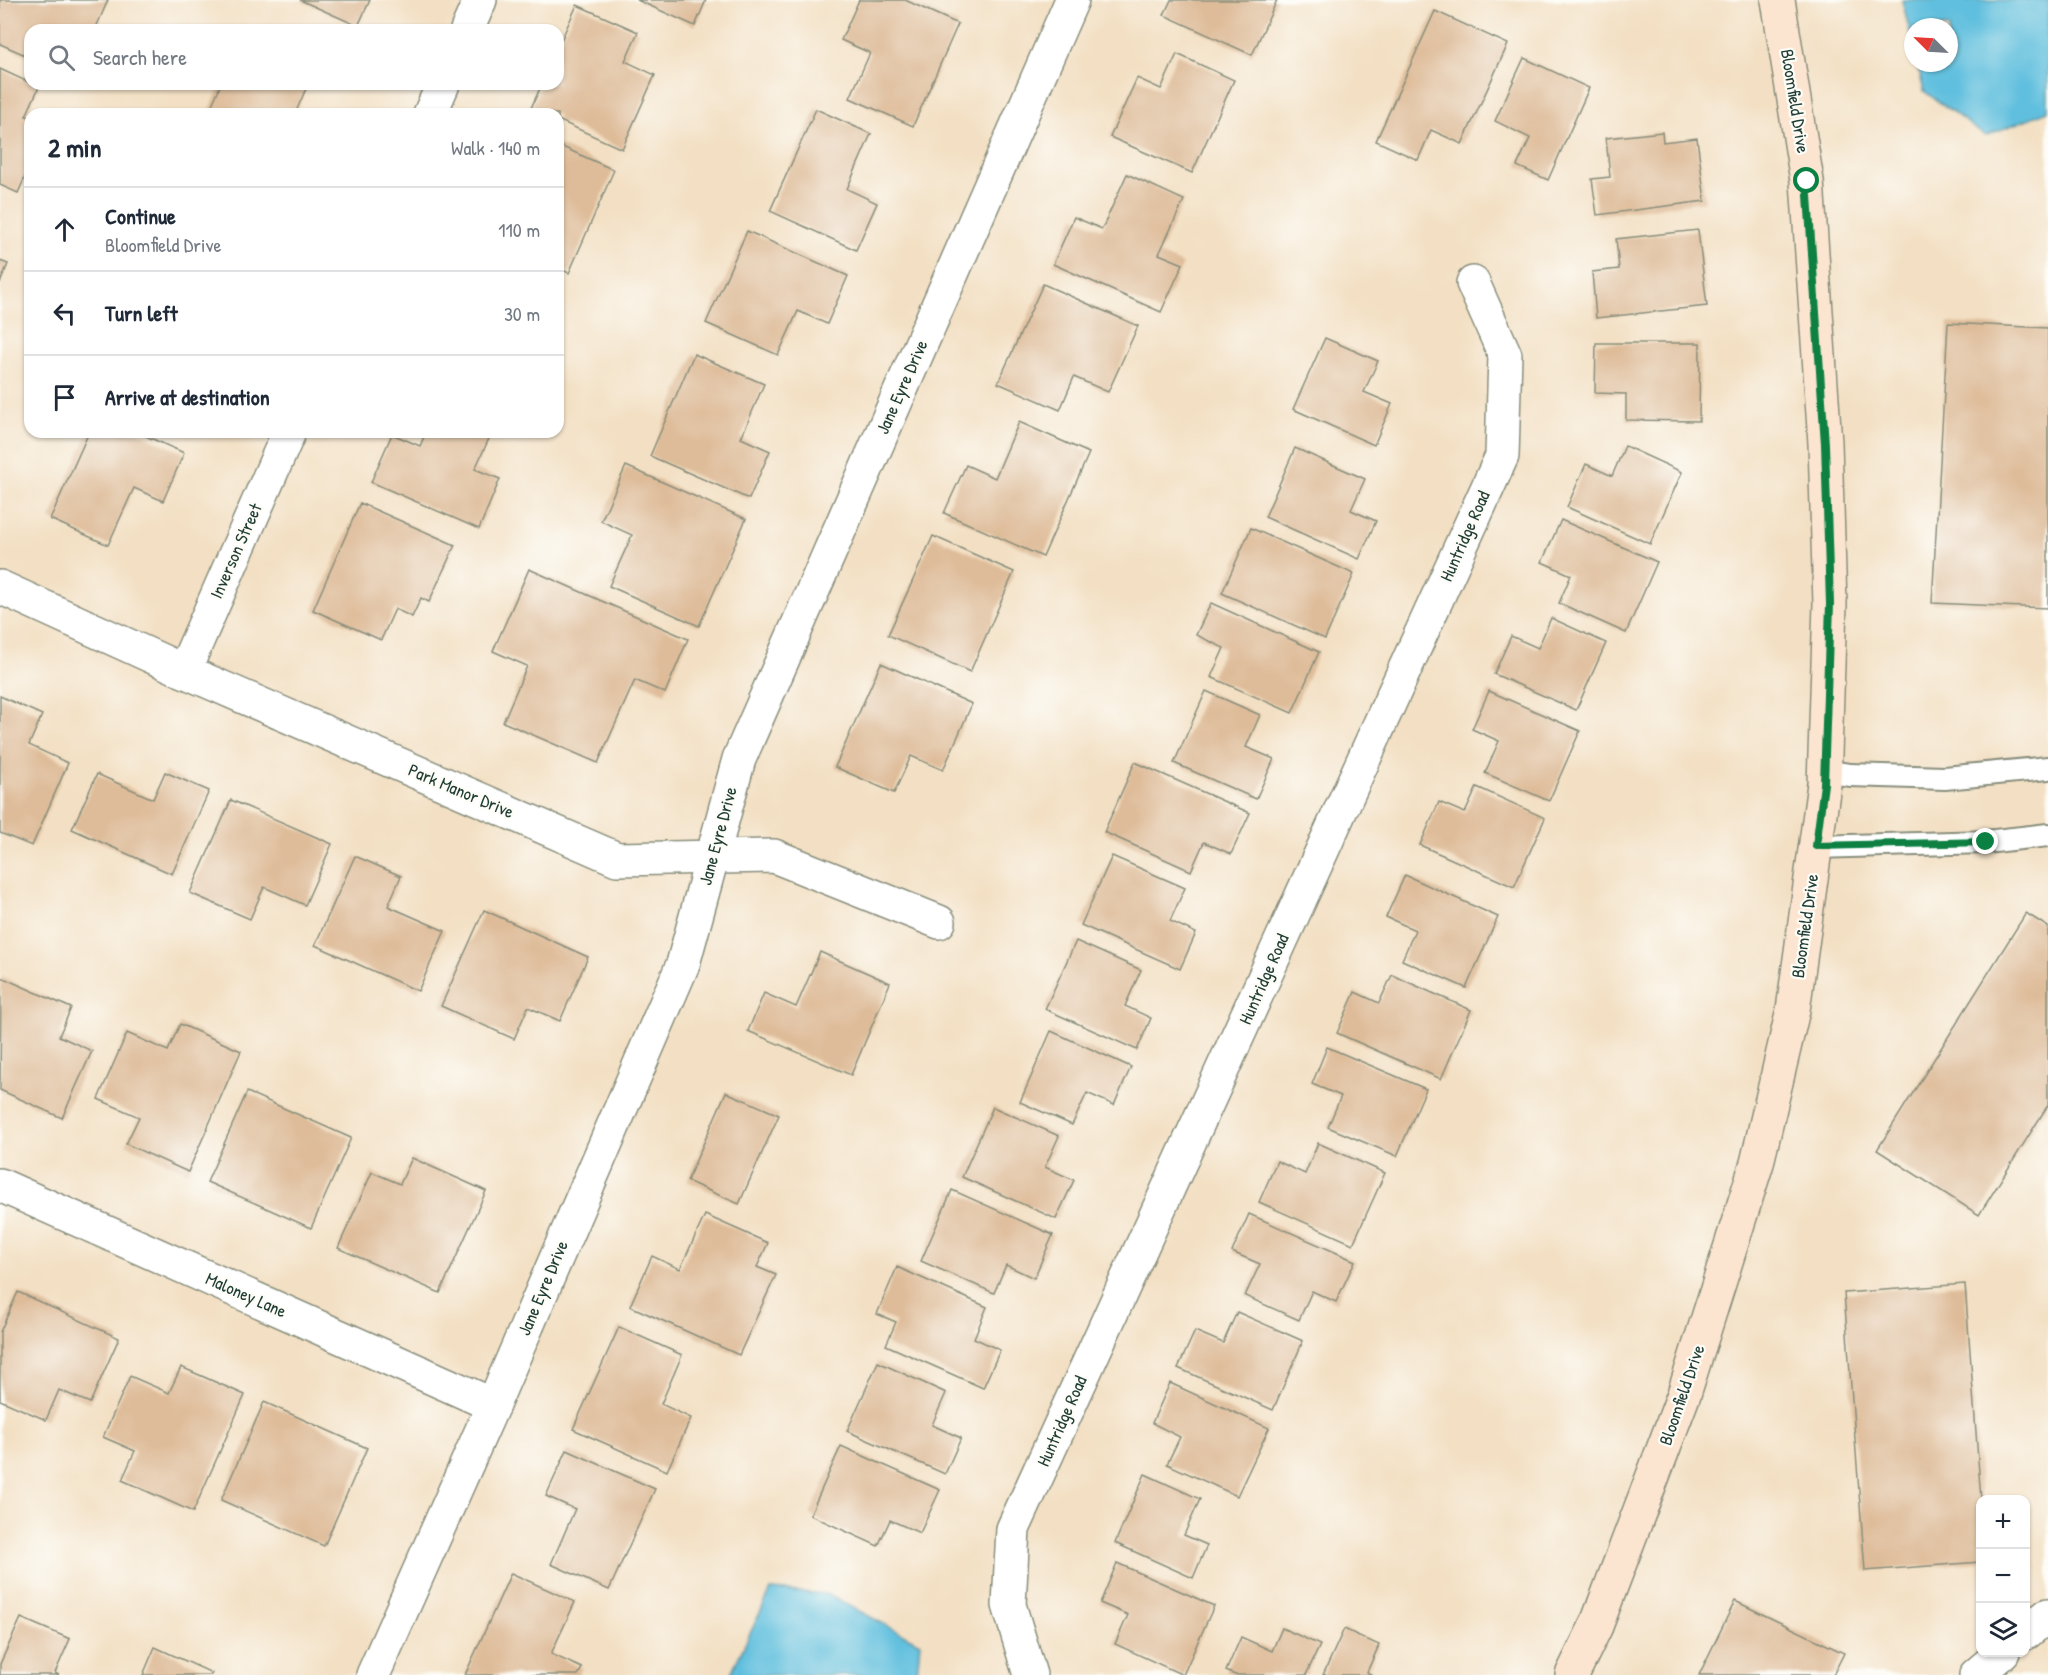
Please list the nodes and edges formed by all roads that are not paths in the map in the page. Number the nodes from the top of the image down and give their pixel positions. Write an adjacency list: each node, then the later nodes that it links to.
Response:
1 (480, 0): 4 (street)
2 (1072, 0): 15 (street, Jane Eyre Drive)
3 (1778, 0): 12 (street, Bloomfield Drive)
4 (470, 24)
5 (440, 90): 6 (street)
6 (433, 108)
7 (1473, 283): 23 (street, Huntridge Road)
8 (286, 438): 10 (street, Inverson Street)
9 (0, 587): 10 (street, Park Manor Drive)
10 (184, 671): 15 (street, Park Manor Drive)
11 (2048, 768): 12 (lane)
12 (1824, 771): 14 (street, Bloomfield Drive)
13 (2048, 835): 14 (lane)
14 (1816, 846): 24 (street, Bloomfield Drive)
15 (712, 858): 16 (street, Park Manor Drive); 18 (street, Jane Eyre Drive)
16 (939, 922)
17 (0, 1185): 18 (street, Maloney Lane)
18 (492, 1405): 22 (street, Jane Eyre Drive)
19 (2048, 1615): 20 (street)
20 (2030, 1629)
21 (1998, 1657): 25 (street)
22 (372, 1675)
23 (1030, 1675)
24 (1572, 1675)
25 (1976, 1675)

